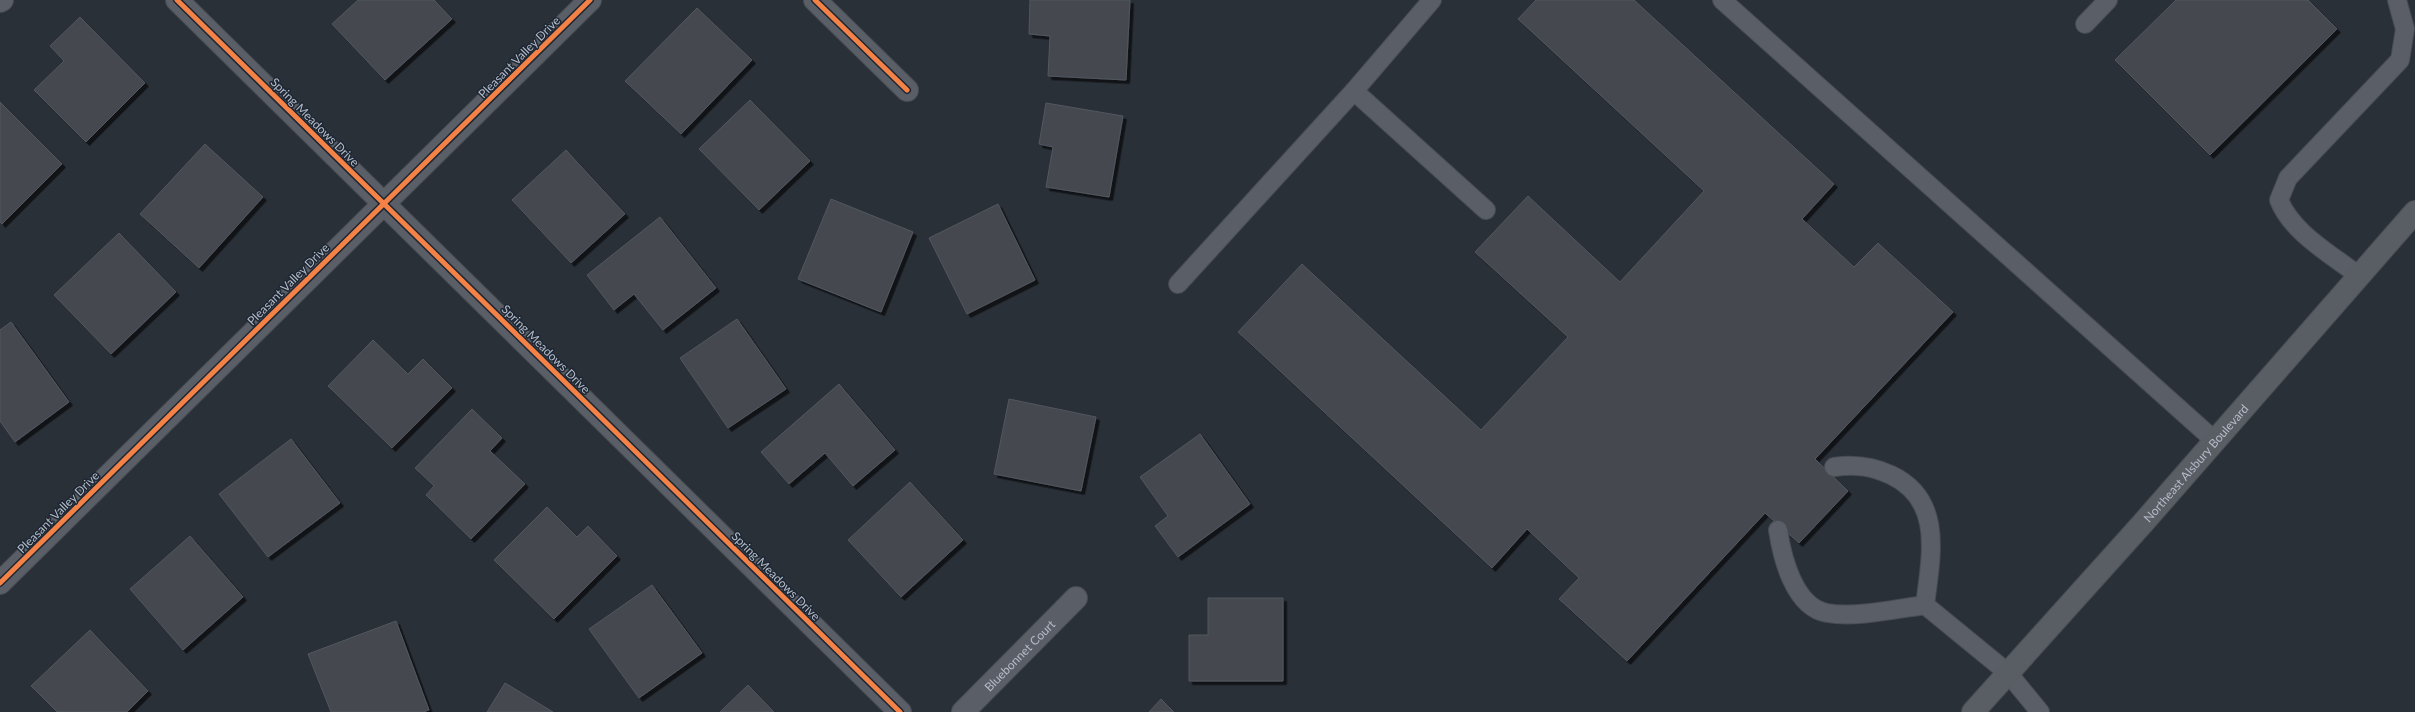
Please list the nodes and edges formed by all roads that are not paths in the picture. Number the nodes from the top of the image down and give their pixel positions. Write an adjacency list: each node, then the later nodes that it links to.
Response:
1 (177, 0): 11 (street, Spring Meadows Drive)
2 (590, 0): 11 (street, Pleasant Valley Drive)
3 (815, 0): 9 (street)
4 (1432, 0): 10 (lane)
5 (1722, 0): 16 (lane)
6 (2108, 0): 8 (lane)
7 (2397, 0): 14 (lane)
8 (2085, 24)
9 (907, 90)
10 (1354, 91): 12 (lane); 15 (lane)
11 (384, 204): 19 (street, Pleasant Valley Drive); 23 (street, Spring Meadows Drive)
12 (1486, 210)
13 (2415, 212): 14 (main road, Northeast Alsbury Boulevard)
14 (2359, 276): 16 (main road, Northeast Alsbury Boulevard)
15 (1178, 284)
16 (2214, 440): 22 (main road, Northeast Alsbury Boulevard)
17 (1834, 467): 21 (lane)
18 (1778, 530): 21 (lane)
19 (0, 583)
20 (1076, 598): 24 (street, Bluebonnet Court)
21 (1925, 605): 22 (lane)
22 (2008, 673): 25 (main road, Northeast Alsbury Boulevard); 26 (lane)
23 (900, 712)
24 (963, 712)
25 (1972, 712)
26 (2040, 712)

